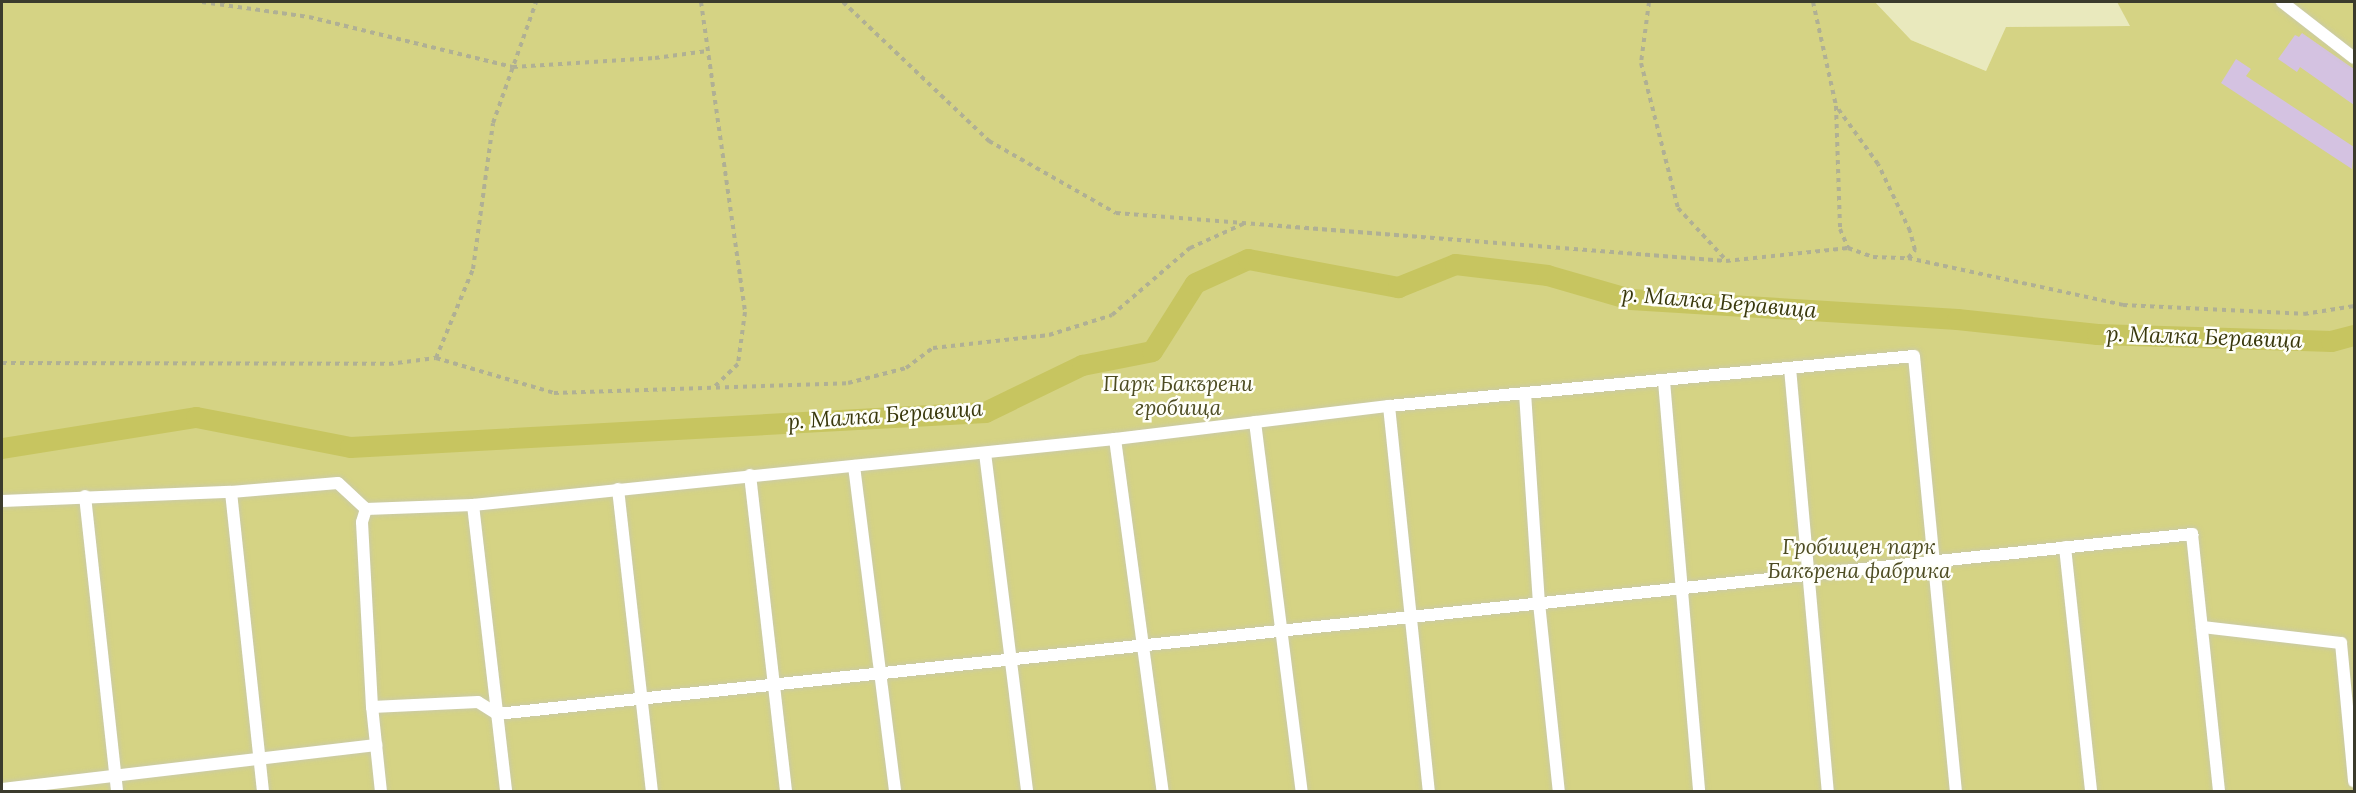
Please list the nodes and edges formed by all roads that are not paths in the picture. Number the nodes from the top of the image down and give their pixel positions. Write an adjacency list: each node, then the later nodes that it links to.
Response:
1 (2282, 2): 2 (lane)
2 (2355, 58)
3 (1790, 368): 4 (lane); 19 (lane); 20 (lane)
4 (1664, 381): 5 (lane); 21 (lane)
5 (1524, 393): 6 (lane); 22 (lane)
6 (1389, 406): 7 (lane); 23 (lane)
7 (1256, 422): 8 (lane); 25 (lane)
8 (1115, 439): 9 (lane); 26 (lane)
9 (985, 453): 10 (lane); 27 (lane)
10 (854, 466): 11 (lane); 28 (lane)
11 (750, 476): 12 (lane); 29 (lane)
12 (618, 489): 16 (lane); 30 (lane)
13 (231, 492): 14 (lane); 17 (lane); 35 (lane)
14 (85, 496): 15 (lane); 36 (lane)
15 (2, 501)
16 (472, 505): 17 (lane); 32 (lane)
17 (366, 509): 31 (lane)
18 (2065, 547): 19 (lane); 24 (lane); 54 (lane)
19 (1934, 561): 20 (lane); 53 (lane)
20 (1809, 574): 21 (lane); 52 (lane)
21 (1681, 588): 22 (lane); 51 (lane)
22 (1539, 603): 23 (lane); 50 (lane)
23 (1411, 617): 25 (lane); 49 (lane)
24 (2202, 627): 33 (lane); 55 (lane)
25 (1282, 630): 26 (lane); 48 (lane)
26 (1143, 645): 27 (lane); 47 (lane)
27 (1010, 659): 28 (lane); 46 (lane)
28 (880, 673): 29 (lane); 45 (lane)
29 (774, 684): 30 (lane); 44 (lane)
30 (641, 698): 32 (lane); 43 (lane)
31 (372, 707): 32 (lane); 34 (lane)
32 (497, 714): 42 (lane)
33 (2351, 720): 37 (lane)
34 (376, 745): 35 (lane); 41 (lane)
35 (260, 759): 36 (lane); 40 (lane)
36 (116, 776): 38 (lane); 39 (lane)
37 (2355, 781)
38 (2, 789)
39 (117, 792)
40 (263, 792)
41 (381, 792)
42 (506, 792)
43 (652, 792)
44 (786, 792)
45 (895, 792)
46 (1027, 792)
47 (1163, 792)
48 (1302, 792)
49 (1428, 792)
50 (1559, 792)
51 (1699, 792)
52 (1828, 792)
53 (1956, 792)
54 (2091, 792)
55 (2219, 792)

